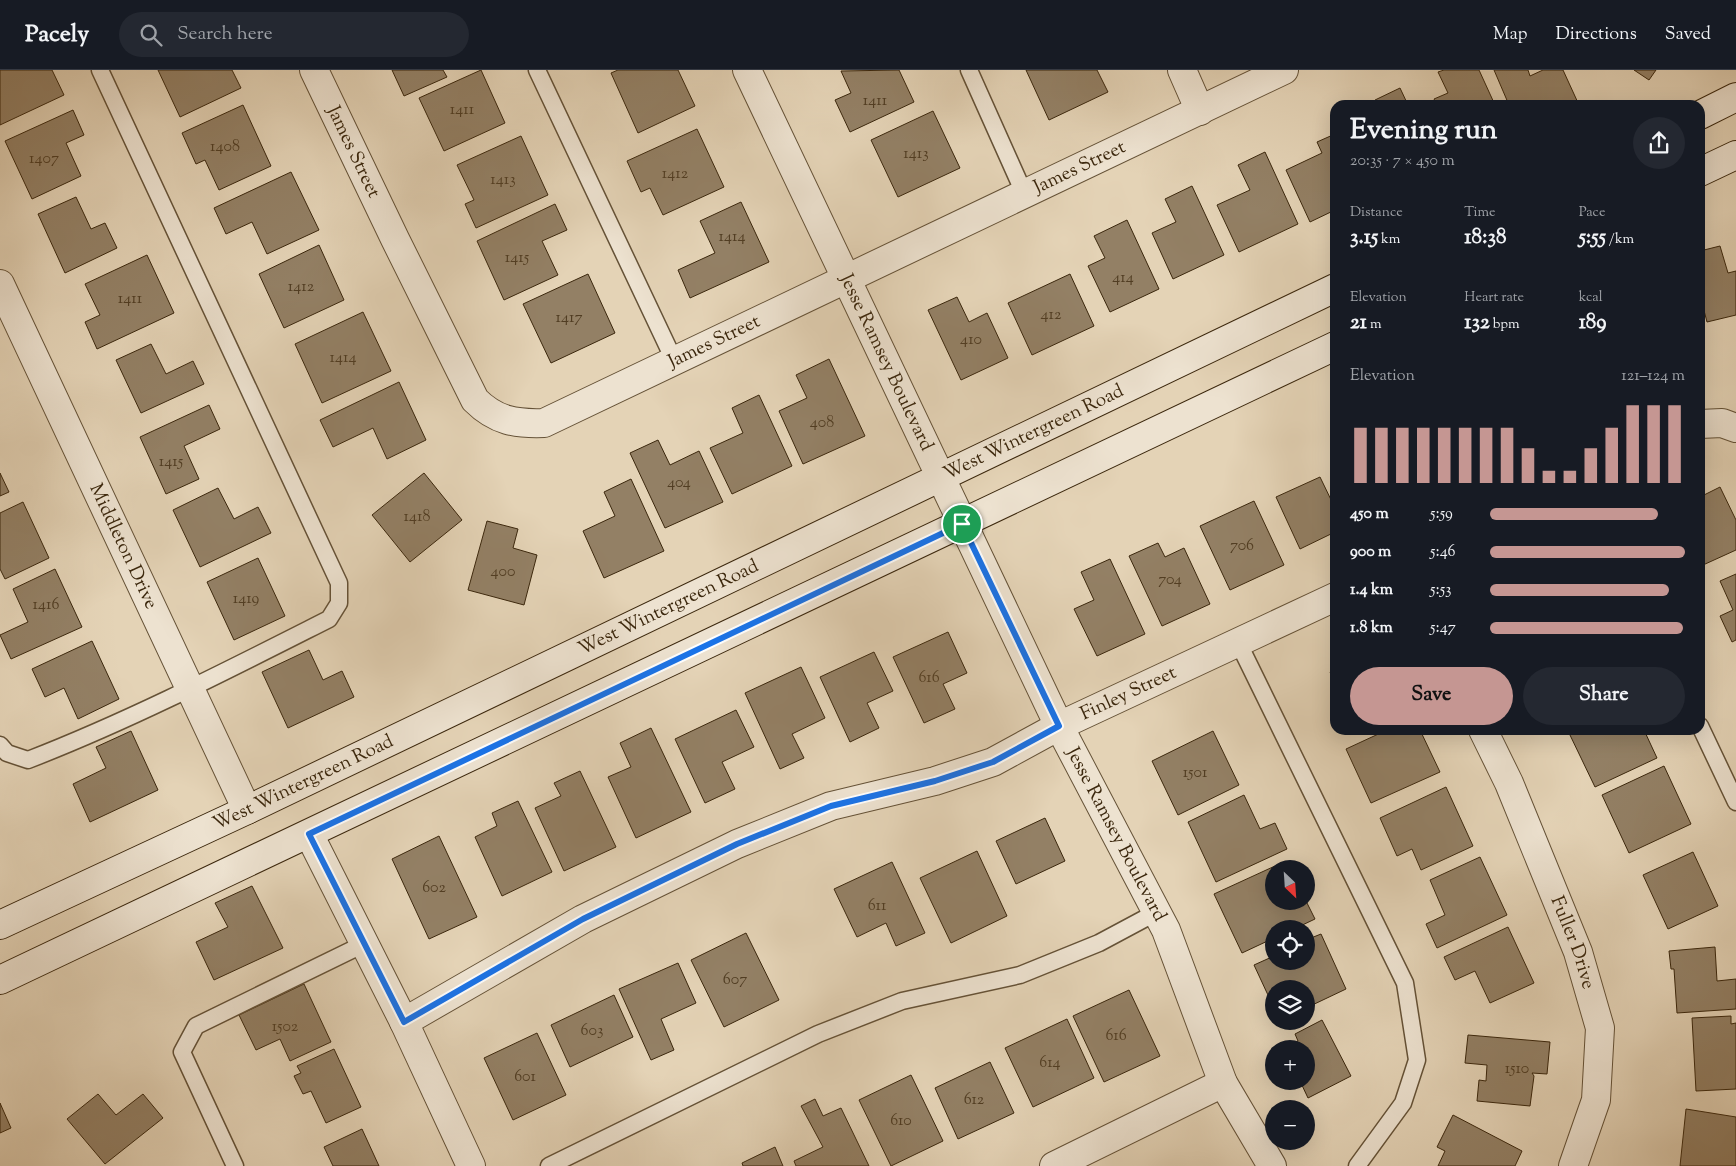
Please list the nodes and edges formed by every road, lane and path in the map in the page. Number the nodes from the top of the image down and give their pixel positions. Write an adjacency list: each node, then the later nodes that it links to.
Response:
1 (100, 70): 25 (lane)
2 (314, 70): 18 (street, James Street)
3 (537, 70): 18 (lane)
4 (747, 70): 14 (street, Jesse Ramsey Boulevard)
5 (969, 70): 13 (lane)
6 (1182, 70): 9 (street)
7 (1284, 70): 9 (street, James Street)
8 (1736, 97): 10 (street)
9 (1200, 111): 13 (street, James Street)
10 (1705, 112)
11 (1736, 155): 12 (street)
12 (1705, 170)
13 (1024, 193): 14 (street, James Street)
14 (846, 277): 18 (street, James Street); 21 (street, Jesse Ramsey Boulevard)
15 (0, 284): 25 (street, Middleton Drive)
16 (1330, 290): 21 (street, West Wintergreen Road)
17 (1330, 348): 22 (street)
18 (674, 360)
19 (1705, 424): 20 (street)
20 (1736, 428)
21 (940, 476): 22 (street, Jesse Ramsey Boulevard); 31 (street, West Wintergreen Road)
22 (962, 524): 26 (street, Jesse Ramsey Boulevard); 32 (street)
23 (1330, 599): 24 (street, Finley Street)
24 (1238, 642): 26 (street, Finley Street); 44 (lane)
25 (191, 689): 29 (lane); 31 (street, Middleton Drive)
26 (1059, 726): 33 (street, Jesse Ramsey Boulevard); 37 (street, Finley Street)
27 (1485, 735): 45 (street, Fuller Drive)
28 (1704, 735): 30 (lane)
29 (0, 745)
30 (1736, 802)
31 (247, 810): 34 (street, West Wintergreen Road)
32 (309, 834): 35 (street); 36 (street)
33 (1156, 912): 38 (street, Jesse Ramsey Boulevard); 41 (lane)
34 (0, 924)
35 (366, 943): 37 (street); 39 (lane)
36 (0, 980)
37 (404, 1022): 40 (street)
38 (1223, 1083): 42 (street); 43 (street, Jesse Ramsey Boulevard)
39 (235, 1166)
40 (471, 1166)
41 (549, 1166)
42 (1054, 1166)
43 (1272, 1166)
44 (1357, 1166)
45 (1573, 1166)

